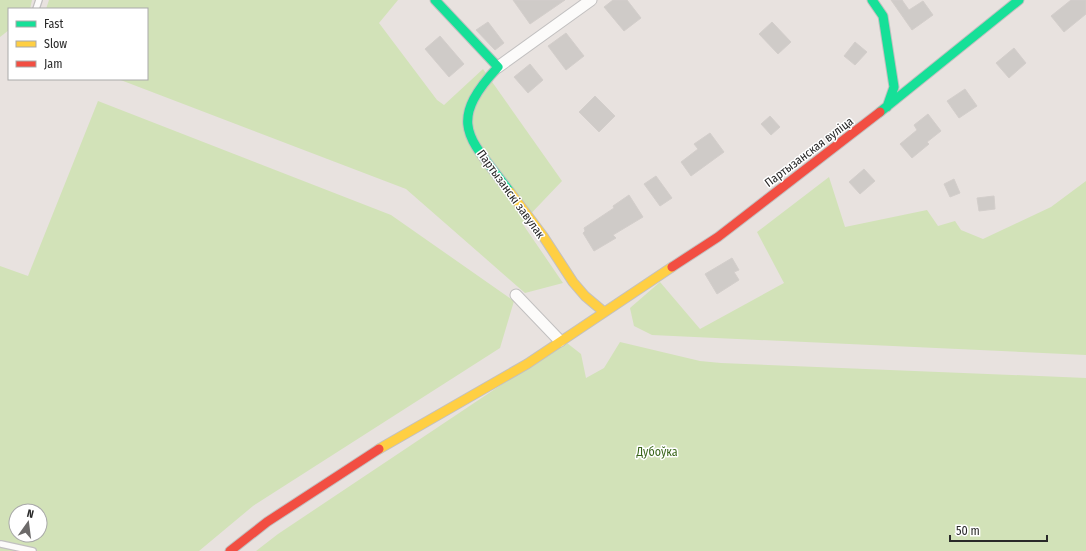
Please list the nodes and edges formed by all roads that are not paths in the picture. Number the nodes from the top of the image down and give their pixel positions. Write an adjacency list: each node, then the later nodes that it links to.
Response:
1 (435, 0): 5 (main road)
2 (591, 0): 5 (street, Партызанскі завулак)
3 (872, 0): 6 (main road)
4 (1019, 0): 6 (main road, Партызанская вуліца)
5 (498, 67): 8 (main road, Партызанскі завулак)
6 (886, 108): 8 (main road, Партызанская вуліца)
7 (516, 295): 9 (street)
8 (604, 312): 9 (main road, Партызанская вуліца)
9 (560, 341): 12 (main road, Партызанская вуліца)
10 (1, 544): 11 (lane)
11 (33, 551)
12 (230, 551)

